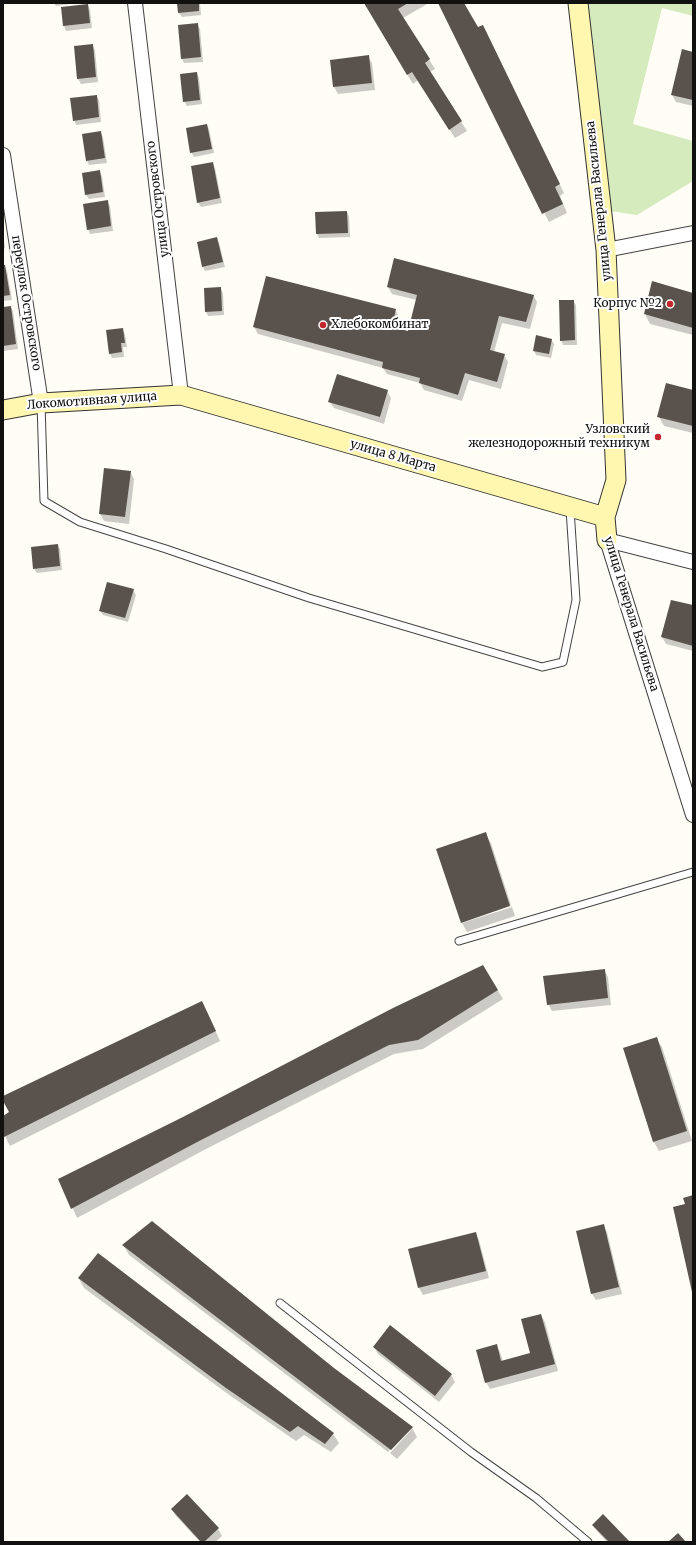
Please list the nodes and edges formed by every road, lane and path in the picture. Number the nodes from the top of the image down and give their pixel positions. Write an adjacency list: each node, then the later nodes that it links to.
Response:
1 (135, 3): 6 (street, улица Островского)
2 (578, 3): 5 (main road, улица Генерала Васильева)
3 (3, 155): 7 (street, переулок Островского)
4 (693, 233): 5 (street)
5 (606, 250): 10 (main road, улица Генерала Васильева)
6 (181, 395): 7 (main road, Локомотивная улица); 9 (main road, улица 8 Марта)
7 (41, 403): 8 (main road, Локомотивная улица); 9 (lane)
8 (3, 410)
9 (570, 507): 10 (main road, улица 8 Марта)
10 (605, 517): 11 (main road, улица Генерала Васильева)
11 (607, 540): 12 (street); 13 (street, улица Генерала Васильева)
12 (693, 562)
13 (693, 816)
14 (693, 872): 15 (lane)
15 (459, 941)
16 (280, 1303): 17 (lane)
17 (588, 1542)

